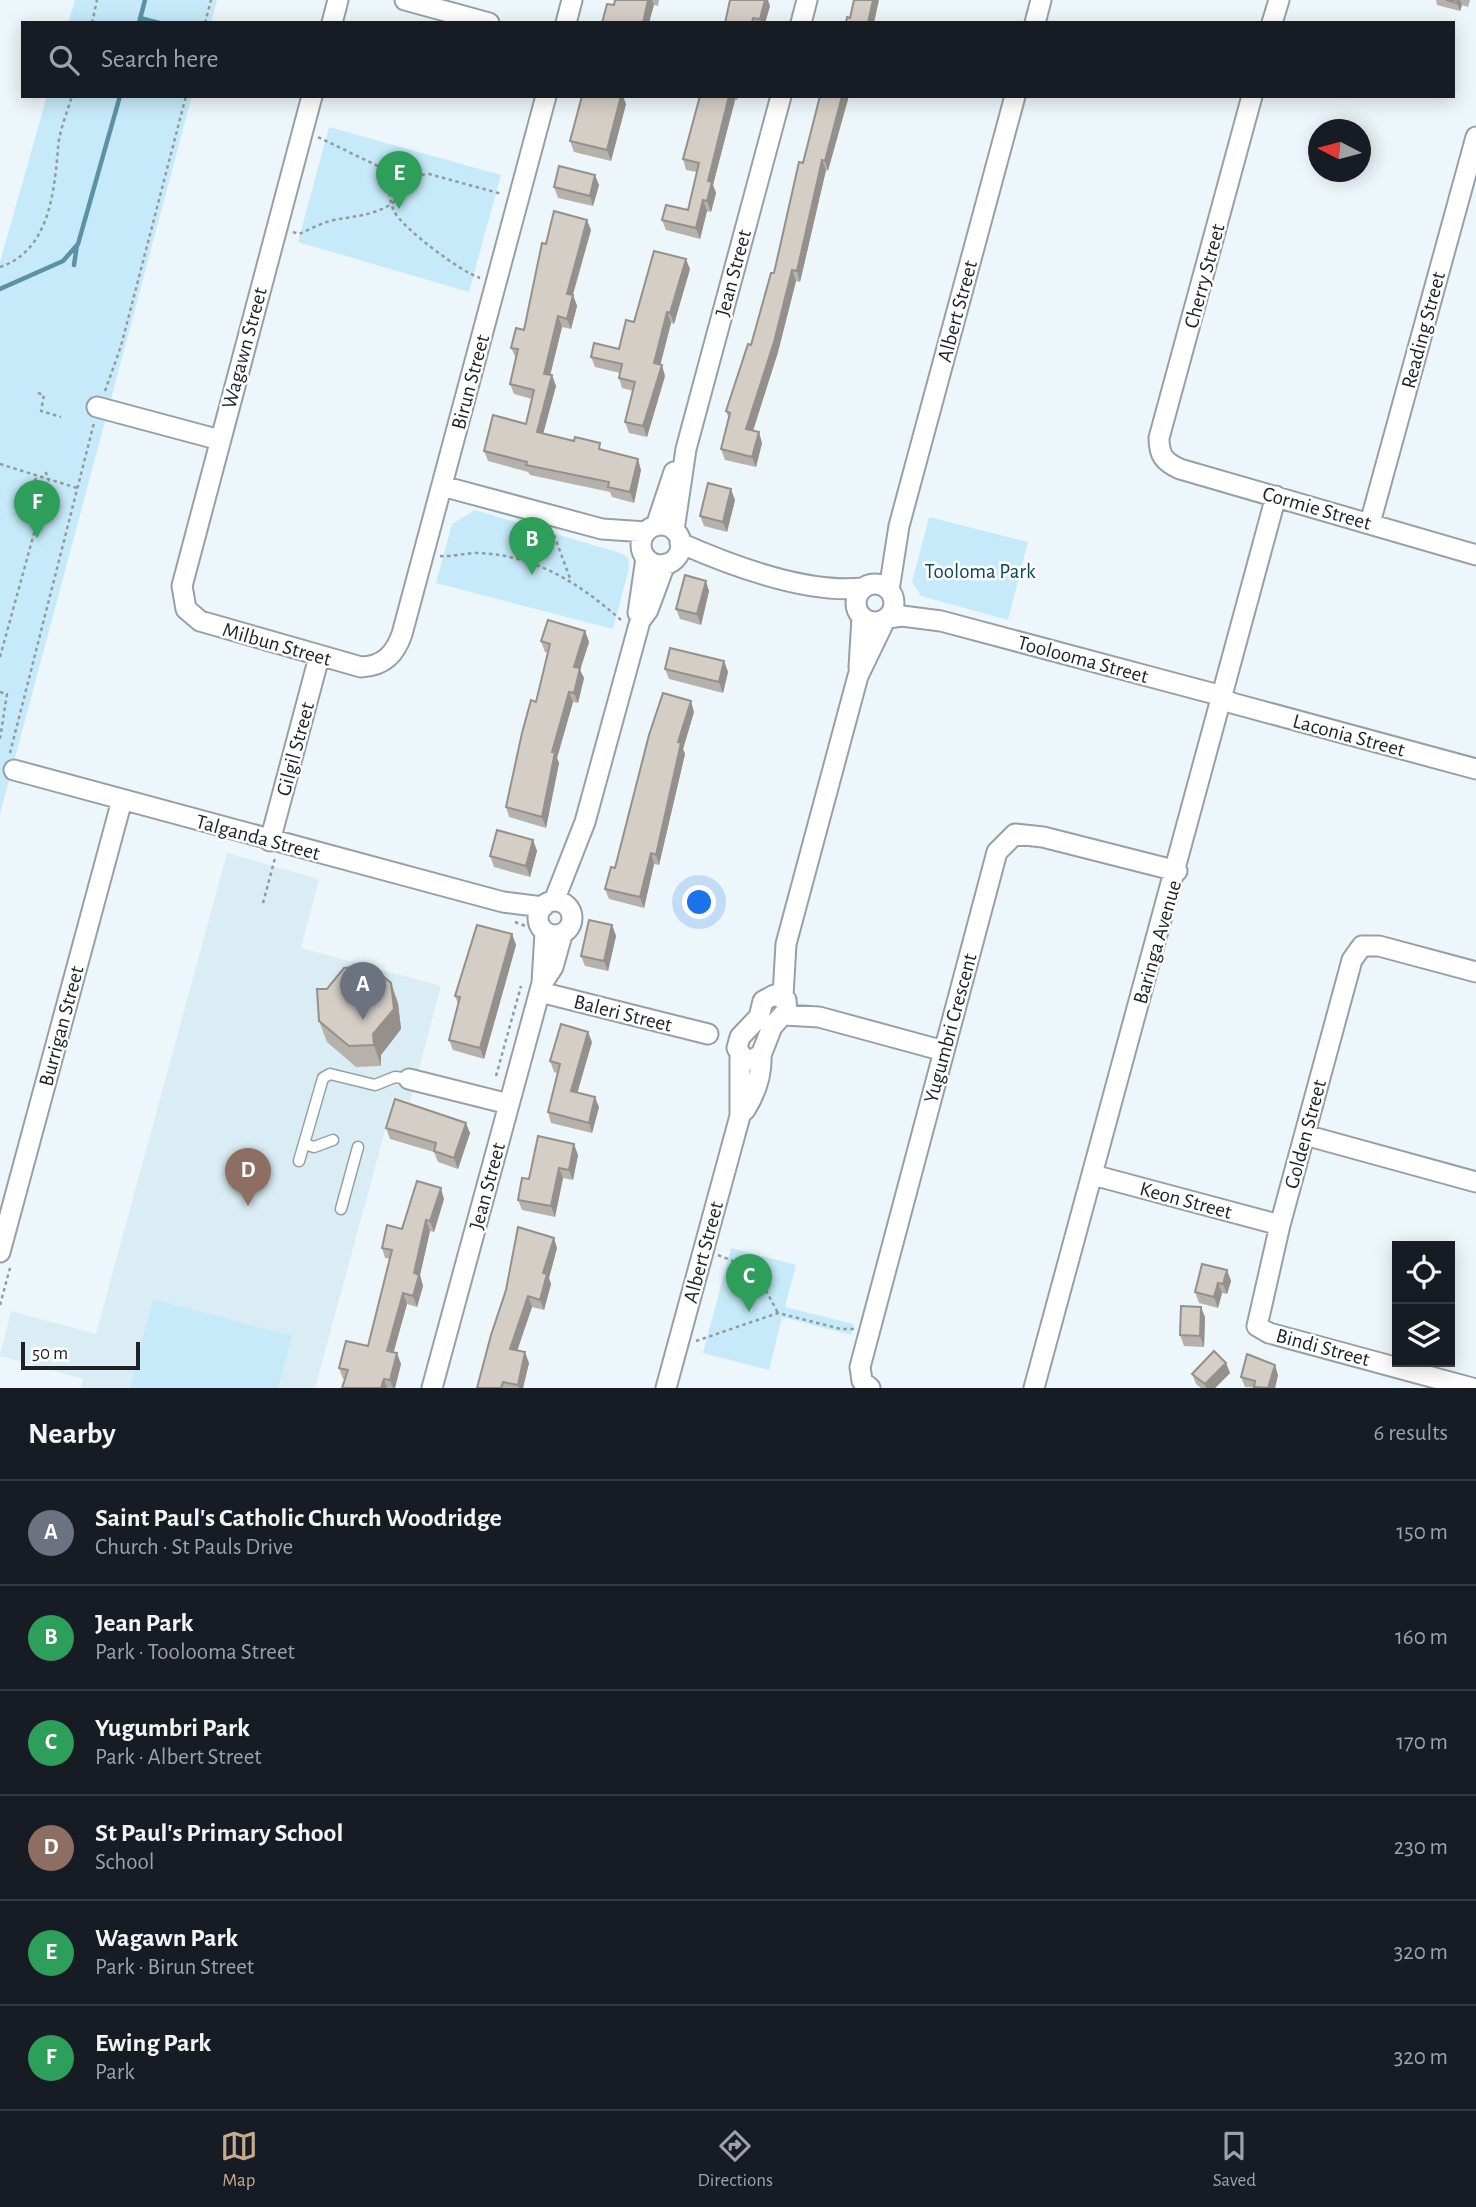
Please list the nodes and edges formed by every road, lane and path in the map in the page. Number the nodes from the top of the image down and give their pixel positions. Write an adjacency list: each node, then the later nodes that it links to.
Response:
1 (97, 0): 9 (path)
2 (211, 0): 10 (path)
3 (338, 0): 11 (street)
4 (405, 0): 12 (street)
5 (572, 0): 13 (street)
6 (807, 0): 14 (street)
7 (1041, 0): 15 (street)
8 (1279, 0): 16 (street)
9 (92, 21)
10 (206, 21)
11 (333, 21)
12 (482, 21)
13 (567, 21)
14 (802, 21)
15 (1036, 21)
16 (1273, 21)
17 (71, 98): 29 (path)
18 (185, 98): 32 (path)
19 (311, 98): 24 (street, Wagawn Street)
20 (545, 98): 26 (street, Birun Street)
21 (780, 98): 48 (street, Jean Street)
22 (1014, 98): 46 (street, Albert Street)
23 (1251, 98): 35 (street, Cherry Street)
24 (302, 130): 27 (path); 28 (street, Wagawn Street)
25 (1476, 136): 45 (street, Reading Street)
26 (519, 198): 27 (path); 30 (street, Birun Street)
27 (392, 204): 28 (path); 30 (path)
28 (276, 228): 34 (street, Wagawn Street)
29 (0, 267)
30 (497, 283): 40 (street, Birun Street)
31 (38, 393): 33 (path)
32 (97, 407): 34 (street); 41 (path)
33 (61, 417)
34 (220, 440): 55 (street, Wagawn Street)
35 (1161, 456): 43 (street, Cormie Street)
36 (0, 464): 38 (path)
37 (46, 471): 39 (path)
38 (37, 476): 39 (path); 42 (path)
39 (49, 479): 41 (path); 59 (path)
40 (442, 486): 44 (street); 49 (street, Birun Street)
41 (79, 488): 66 (path)
42 (26, 492)
43 (1276, 496): 45 (street, Cormie Street); 64 (street, Baringa Avenue)
44 (559, 519): 47 (path); 48 (street)
45 (1370, 523): 50 (street, Cormie Street)
46 (899, 526): 53 (street, Albert Street); 56 (street, Albert Street)
47 (554, 538): 51 (path); 52 (path)
48 (660, 545): 54 (street); 58 (street, Jean Street)
49 (424, 554): 51 (path); 61 (street, Birun Street)
50 (1476, 555)
51 (513, 557): 52 (path)
52 (571, 581): 58 (path)
53 (866, 587): 54 (street); 56 (street); 57 (street, Albert Street)
54 (829, 589): 57 (street)
55 (183, 600): 60 (street, Milbun Street)
56 (889, 607): 57 (street); 62 (street, Albert Street); 64 (street, Toolooma Street)
57 (859, 613): 62 (street, Albert Street)
58 (630, 620): 74 (street, Jean Street)
59 (0, 657)
60 (319, 657): 61 (street, Milbun Street); 69 (street, Gilgil Street)
61 (383, 663)
62 (858, 676): 77 (street, Albert Street)
63 (0, 692): 65 (path)
64 (1223, 699): 67 (street, Laconia Street); 71 (street, Baringa Avenue)
65 (0, 739)
66 (10, 768): 68 (street, Talganda Street)
67 (1476, 769)
68 (122, 800): 69 (street, Talganda Street); 95 (street, Burrigan Street)
69 (270, 851): 70 (path); 72 (path); 74 (street, Talganda Street)
70 (287, 861)
71 (1177, 871): 79 (street, Yugumbri Crescent); 90 (street, Baringa Avenue)
72 (263, 903)
73 (511, 921): 74 (path)
74 (545, 921): 76 (street, Jean Street)
75 (1476, 972): 85 (street, Golden Street)
76 (535, 986): 78 (street, Baleri Street); 81 (path); 83 (street, Jean Street)
77 (780, 1003): 78 (street, Albert Street); 79 (street); 80 (street, Albert Street)
78 (739, 1048): 80 (street); 84 (street, Albert Street)
79 (944, 1051): 99 (street, Yugumbri Crescent)
80 (761, 1055): 84 (street, Albert Street)
81 (496, 1076)
82 (409, 1079): 83 (street); 87 (lane)
83 (509, 1104): 101 (street, Jean Street)
84 (740, 1116): 94 (street, Albert Street)
85 (1305, 1135): 91 (street); 93 (street, Golden Street)
86 (333, 1140): 87 (lane)
87 (304, 1144): 89 (lane)
88 (358, 1147): 92 (lane)
89 (299, 1161)
90 (1093, 1175): 93 (street, Keon Street); 104 (street, Baringa Avenue)
91 (1476, 1182)
92 (341, 1209)
93 (1280, 1225): 98 (street, Golden Street)
94 (704, 1249): 97 (path); 100 (street, Albert Street)
95 (5, 1259): 96 (path)
96 (0, 1305)
97 (778, 1312): 99 (path); 100 (path)
98 (1257, 1326): 105 (street, Bindi Street)
99 (868, 1334): 103 (street, Yugumbri Crescent)
100 (677, 1348): 102 (street, Albert Street)
101 (432, 1388)
102 (666, 1388)
103 (870, 1388)
104 (1034, 1388)
105 (1472, 1388)

